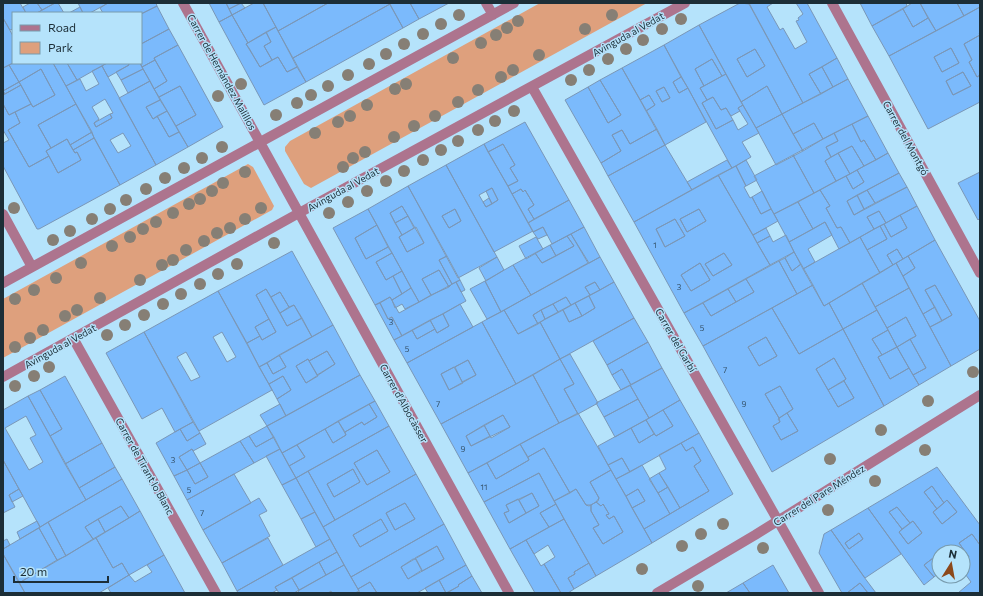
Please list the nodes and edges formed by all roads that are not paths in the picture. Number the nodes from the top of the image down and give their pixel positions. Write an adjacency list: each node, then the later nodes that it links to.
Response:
1 (183, 3): 8 (street, Carrer de Hernández Malillos)
2 (486, 3): 6 (street)
3 (514, 3): 6 (street)
4 (684, 3): 7 (street, Avinguda al Vedat)
5 (832, 3): 12 (street, Carrer del Montgó)
6 (493, 14): 8 (street)
7 (532, 87): 9 (street, Avinguda al Vedat); 17 (street, Carrer del Garbí)
8 (260, 142): 9 (street, Avinguda al Vedat); 11 (street)
9 (299, 213): 14 (street, Avinguda al Vedat); 19 (street, Carrer d'Albocàsser)
10 (3, 214): 11 (street)
11 (32, 267): 13 (street)
12 (980, 273)
13 (3, 283)
14 (73, 338): 15 (street, Avinguda al Vedat); 18 (street, Carrer de Tirant lo Blanc)
15 (3, 377)
16 (980, 395): 17 (street, Carrer del Pare Méndez)
17 (777, 520): 20 (street, Carrer del Pare Méndez); 21 (street, Carrer del Garbí)
18 (216, 593)
19 (509, 593)
20 (657, 593)
21 (819, 593)

